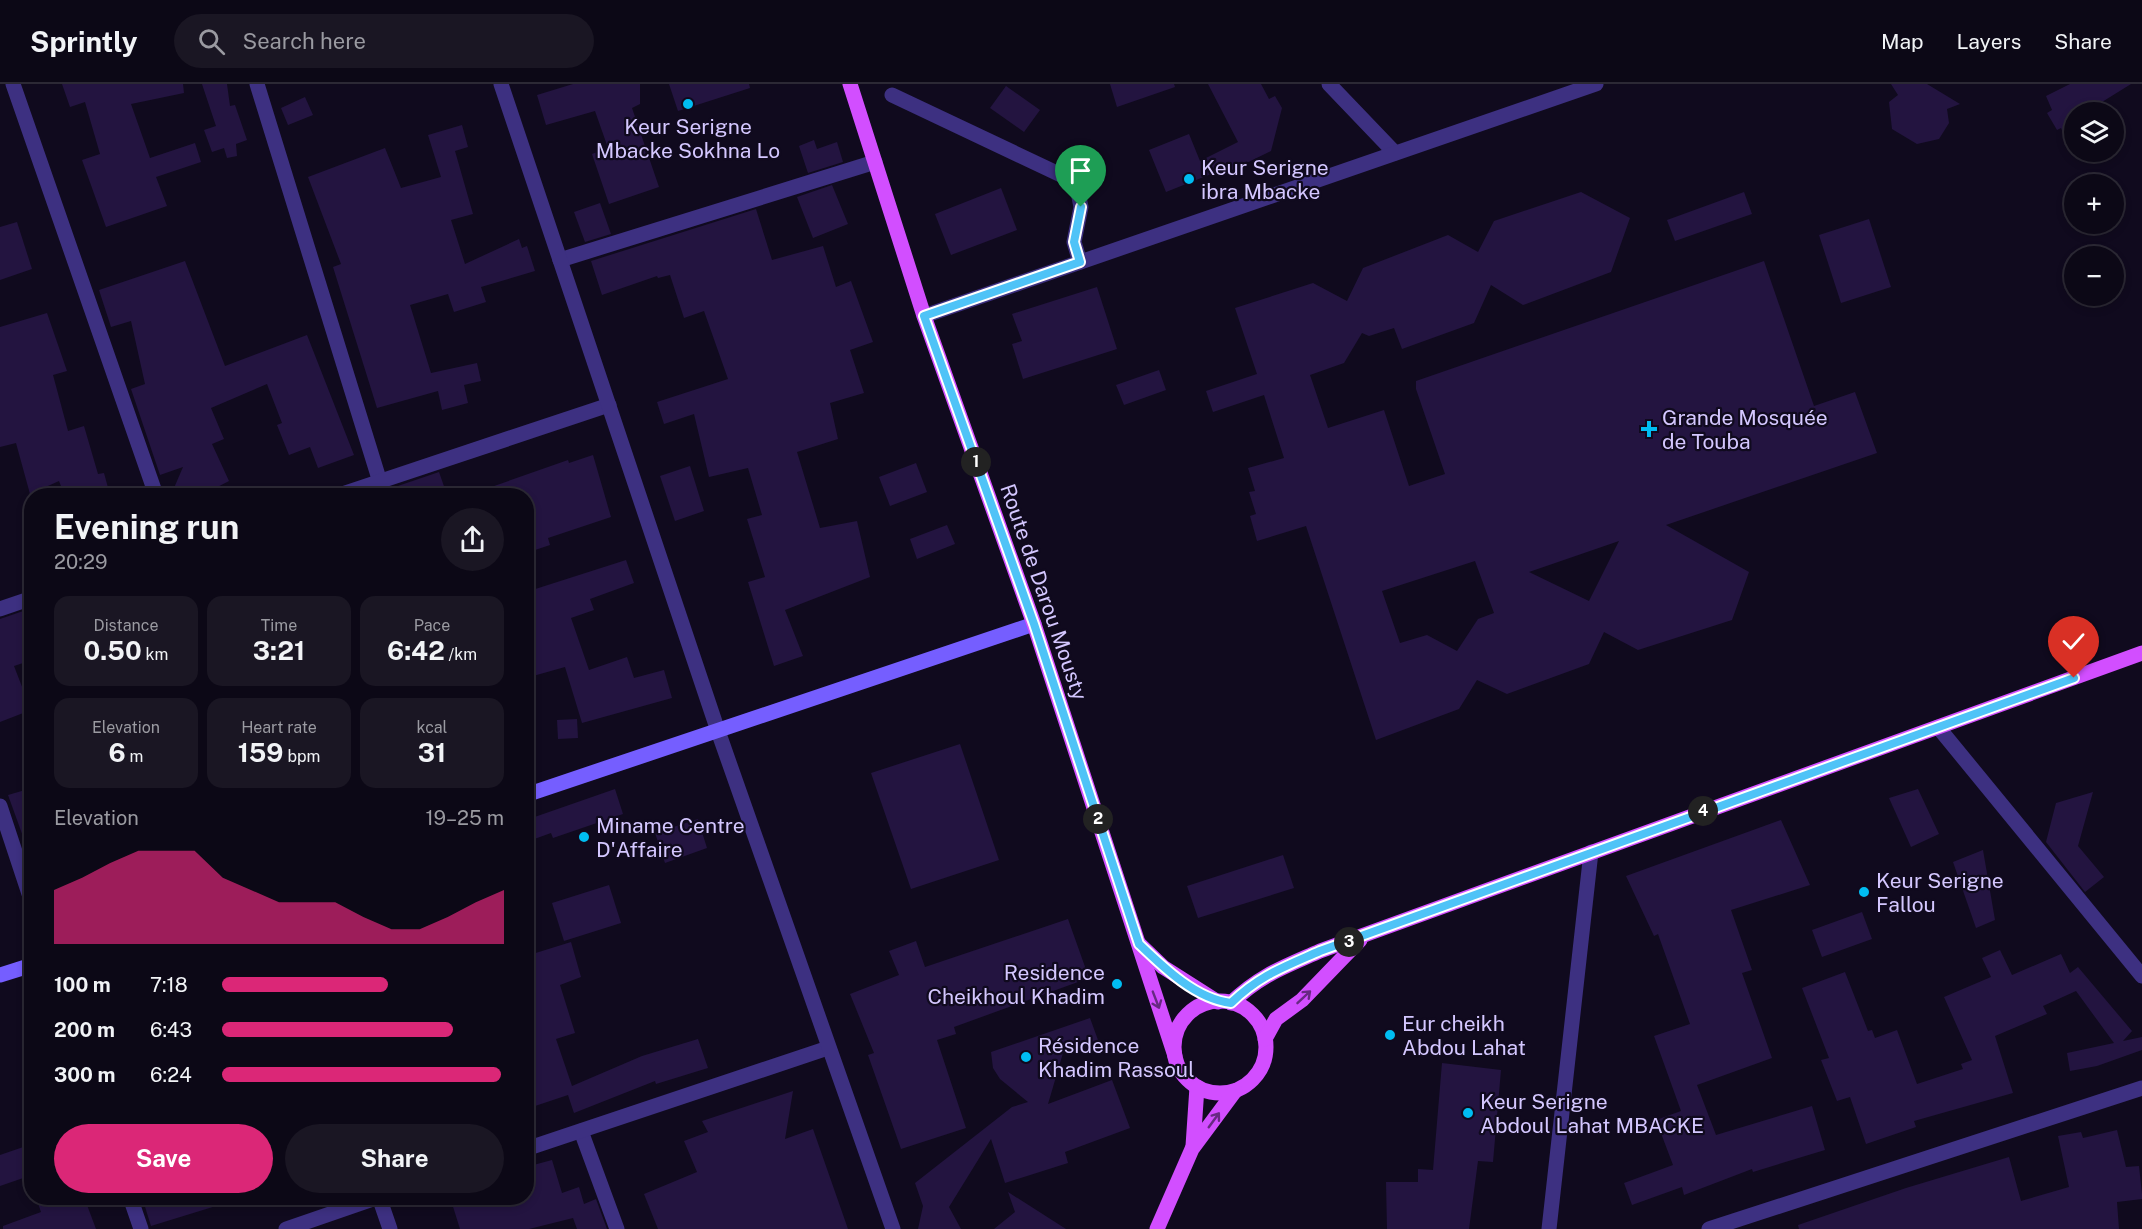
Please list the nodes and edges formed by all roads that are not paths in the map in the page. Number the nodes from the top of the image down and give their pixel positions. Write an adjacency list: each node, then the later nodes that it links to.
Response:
1 (13, 84): 14 (street)
2 (256, 84): 15 (street)
3 (501, 84): 10 (street)
4 (850, 84): 9 (main road, Route de Darou Mousty)
5 (1329, 84): 8 (street)
6 (1596, 84): 8 (street)
7 (892, 95): 11 (street)
8 (1395, 153): 11 (street)
9 (875, 162): 10 (street); 12 (main road, Route de Darou Mousty)
10 (560, 260): 13 (street)
11 (1080, 262): 12 (street)
12 (924, 316): 18 (main road, Route de Darou Mousty)
13 (609, 405): 15 (street); 21 (street)
14 (154, 488)
15 (382, 488)
16 (24, 601): 17 (street)
17 (0, 609)
18 (1034, 624): 21 (main road); 27 (main road, Route de Darou Mousty)
19 (2142, 653): 20 (main road)
20 (1938, 727): 24 (main road); 30 (street)
21 (718, 731): 22 (main road); 33 (street)
22 (534, 792)
23 (0, 806): 25 (street)
24 (1591, 852): 26 (main road); 50 (street)
25 (24, 879)
26 (1362, 938): 31 (main road); 32 (main road, one-way to 26)
27 (1139, 944): 31 (main road); 34 (main road, Route de Darou Mousty, one-way to 34)
28 (24, 968): 29 (main road)
29 (0, 975)
30 (2142, 976)
31 (1225, 1002): 32 (main road); 34 (main road)
32 (1265, 1039): 37 (main road)
33 (828, 1048): 38 (street); 48 (street)
34 (1175, 1056): 35 (main road)
35 (1197, 1087): 37 (main road); 40 (main road)
36 (2142, 1088): 51 (street)
37 (1235, 1090): 40 (main road, one-way to 37)
38 (581, 1131): 39 (street); 47 (street)
39 (534, 1146)
40 (1192, 1149): 49 (main road)
41 (133, 1205): 44 (street)
42 (356, 1205): 45 (street)
43 (382, 1205): 46 (street)
44 (141, 1229)
45 (286, 1229)
46 (390, 1229)
47 (617, 1229)
48 (893, 1229)
49 (1157, 1229)
50 (1549, 1229)
51 (1709, 1229)

